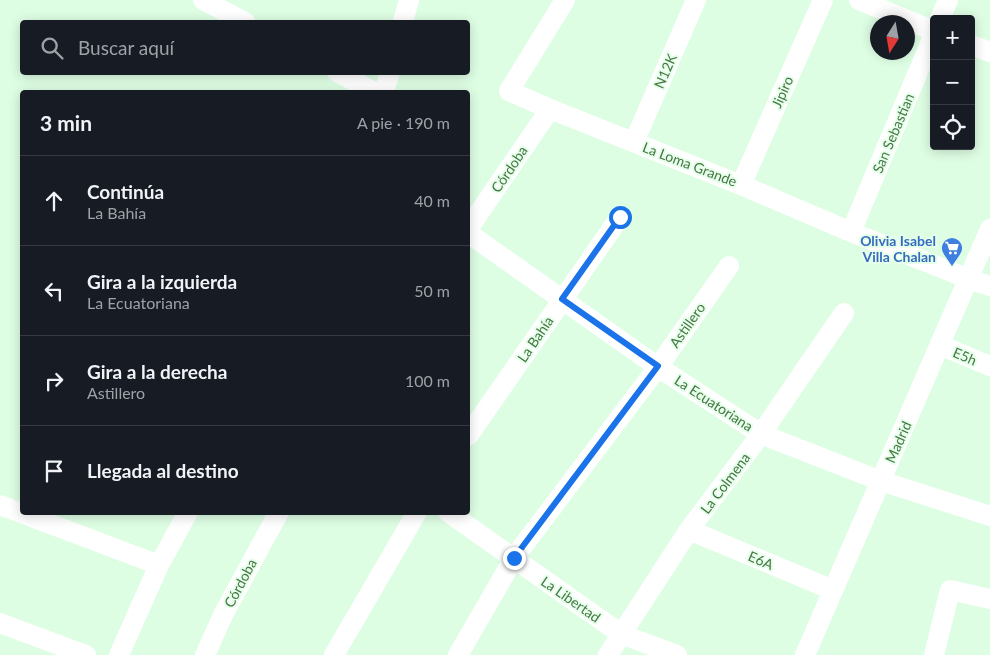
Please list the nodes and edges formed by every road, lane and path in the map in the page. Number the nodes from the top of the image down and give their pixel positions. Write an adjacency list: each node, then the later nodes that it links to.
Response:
1 (203, 0): 9 (street)
2 (409, 0): 10 (street)
3 (565, 0): 19 (street, La Loma Grande)
4 (696, 0): 20 (street, N12K)
5 (823, 0): 21 (street, Jipiro)
6 (858, 0): 11 (street)
7 (948, 0): 8 (street)
8 (942, 15)
9 (241, 20)
10 (404, 20)
11 (930, 30)
12 (930, 42): 26 (street, San Sebastian)
13 (975, 46): 14 (street)
14 (990, 52)
15 (343, 75): 17 (street)
16 (389, 75): 18 (street)
17 (370, 90)
18 (385, 90)
19 (550, 109): 20 (street, La Loma Grande); 23 (street, Córdoba)
20 (634, 142): 21 (street, La Loma Grande)
21 (741, 184): 26 (street, La Loma Grande)
22 (620, 217): 30 (street, La Bahía)
23 (470, 228)
24 (990, 229): 28 (street, Madrid)
25 (470, 232): 30 (street, La Ecuatoriana)
26 (852, 232): 28 (street, La Loma Grande)
27 (729, 266): 33 (street, Astillero)
28 (969, 279): 29 (street, La Loma Grande); 32 (street, Madrid)
29 (990, 286)
30 (562, 299): 33 (street, La Ecuatoriana); 35 (street, La Bahía)
31 (844, 313): 36 (street, La Colmena)
32 (940, 345): 34 (street, E5h); 37 (street, Madrid)
33 (658, 366): 36 (street, La Ecuatoriana); 47 (street, Astillero)
34 (990, 366)
35 (470, 433)
36 (762, 434): 37 (street, La Ecuatoriana); 46 (street, La Colmena)
37 (881, 481): 45 (street, La Ecuatoriana); 49 (street, Madrid)
38 (0, 505): 39 (street)
39 (20, 513)
40 (26, 515): 48 (street)
41 (186, 515): 48 (street)
42 (277, 515): 55 (street, Córdoba)
43 (415, 515): 56 (street)
44 (452, 515): 47 (street, La Libertad)
45 (990, 516)
46 (689, 530): 49 (street, E6A); 52 (street, La Colmena)
47 (514, 558): 52 (street, La Libertad); 57 (street, Astillero)
48 (159, 565): 54 (street)
49 (833, 590): 60 (street, Madrid)
50 (990, 599): 61 (street)
51 (0, 623): 53 (street)
52 (621, 634): 58 (street, La Colmena); 59 (street, La Libertad)
53 (86, 655)
54 (119, 655)
55 (205, 655)
56 (334, 655)
57 (458, 655)
58 (608, 655)
59 (677, 655)
60 (805, 655)
61 (934, 655)

